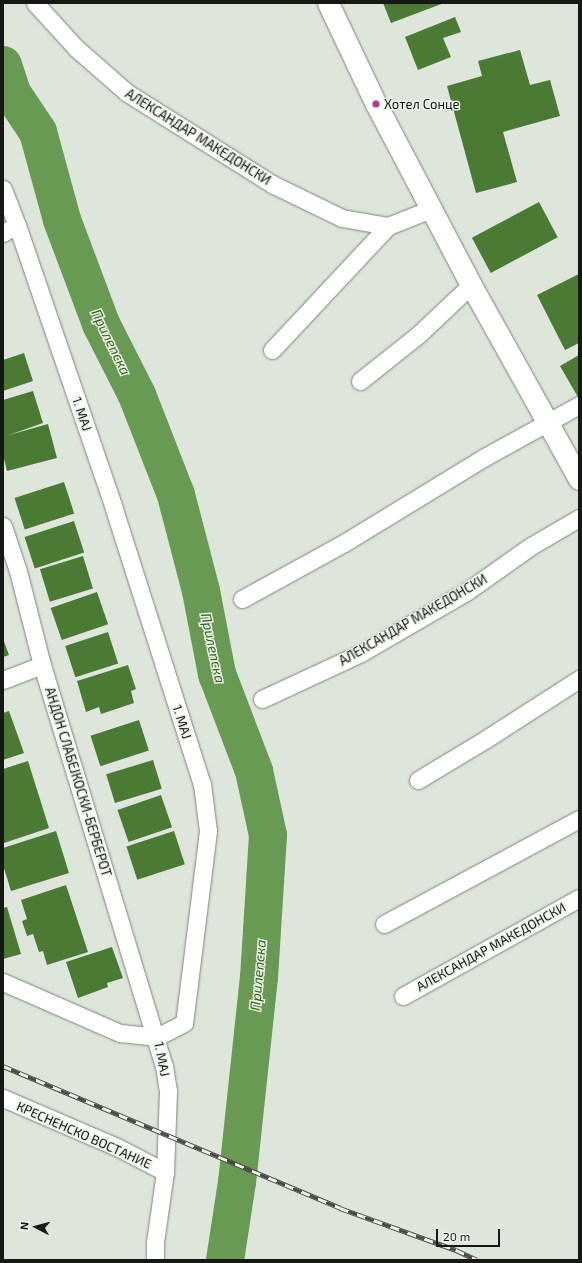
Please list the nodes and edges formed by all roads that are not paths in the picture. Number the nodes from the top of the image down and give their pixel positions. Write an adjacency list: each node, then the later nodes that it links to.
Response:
1 (35, 3): 5 (street, АЛЕКСАНДАР МАКЕДОНСКИ)
2 (328, 3): 4 (street)
3 (3, 189): 6 (street, 1. МАЈ)
4 (431, 210): 5 (street); 7 (street)
5 (388, 226): 8 (street)
6 (10, 229): 26 (street, 1. МАЈ)
7 (470, 285): 9 (street); 11 (street)
8 (272, 350)
9 (360, 381)
10 (579, 405): 11 (street)
11 (548, 422): 12 (street); 15 (street)
12 (579, 479)
13 (579, 518): 19 (street, АЛЕКСАНДАР МАКЕДОНСКИ)
14 (3, 526): 16 (street, АНДОН СЛАБЕЈКОСКИ-БЕРБЕРОТ)
15 (242, 599)
16 (42, 665): 18 (street); 26 (street, АНДОН СЛАБЕЈКОСКИ-БЕРБЕРОТ)
17 (579, 679): 20 (street)
18 (3, 680)
19 (262, 699)
20 (418, 780)
21 (579, 819): 23 (street)
22 (579, 898): 25 (street, АЛЕКСАНДАР МАКЕДОНСКИ)
23 (384, 924)
24 (3, 982): 26 (street)
25 (403, 996)
26 (156, 1037): 28 (street, 1. МАЈ)
27 (3, 1098): 28 (street, КРЕСНЕНСКО ВОСТАНИЕ)
28 (165, 1172): 29 (street, 1. МАЈ)
29 (155, 1260)

